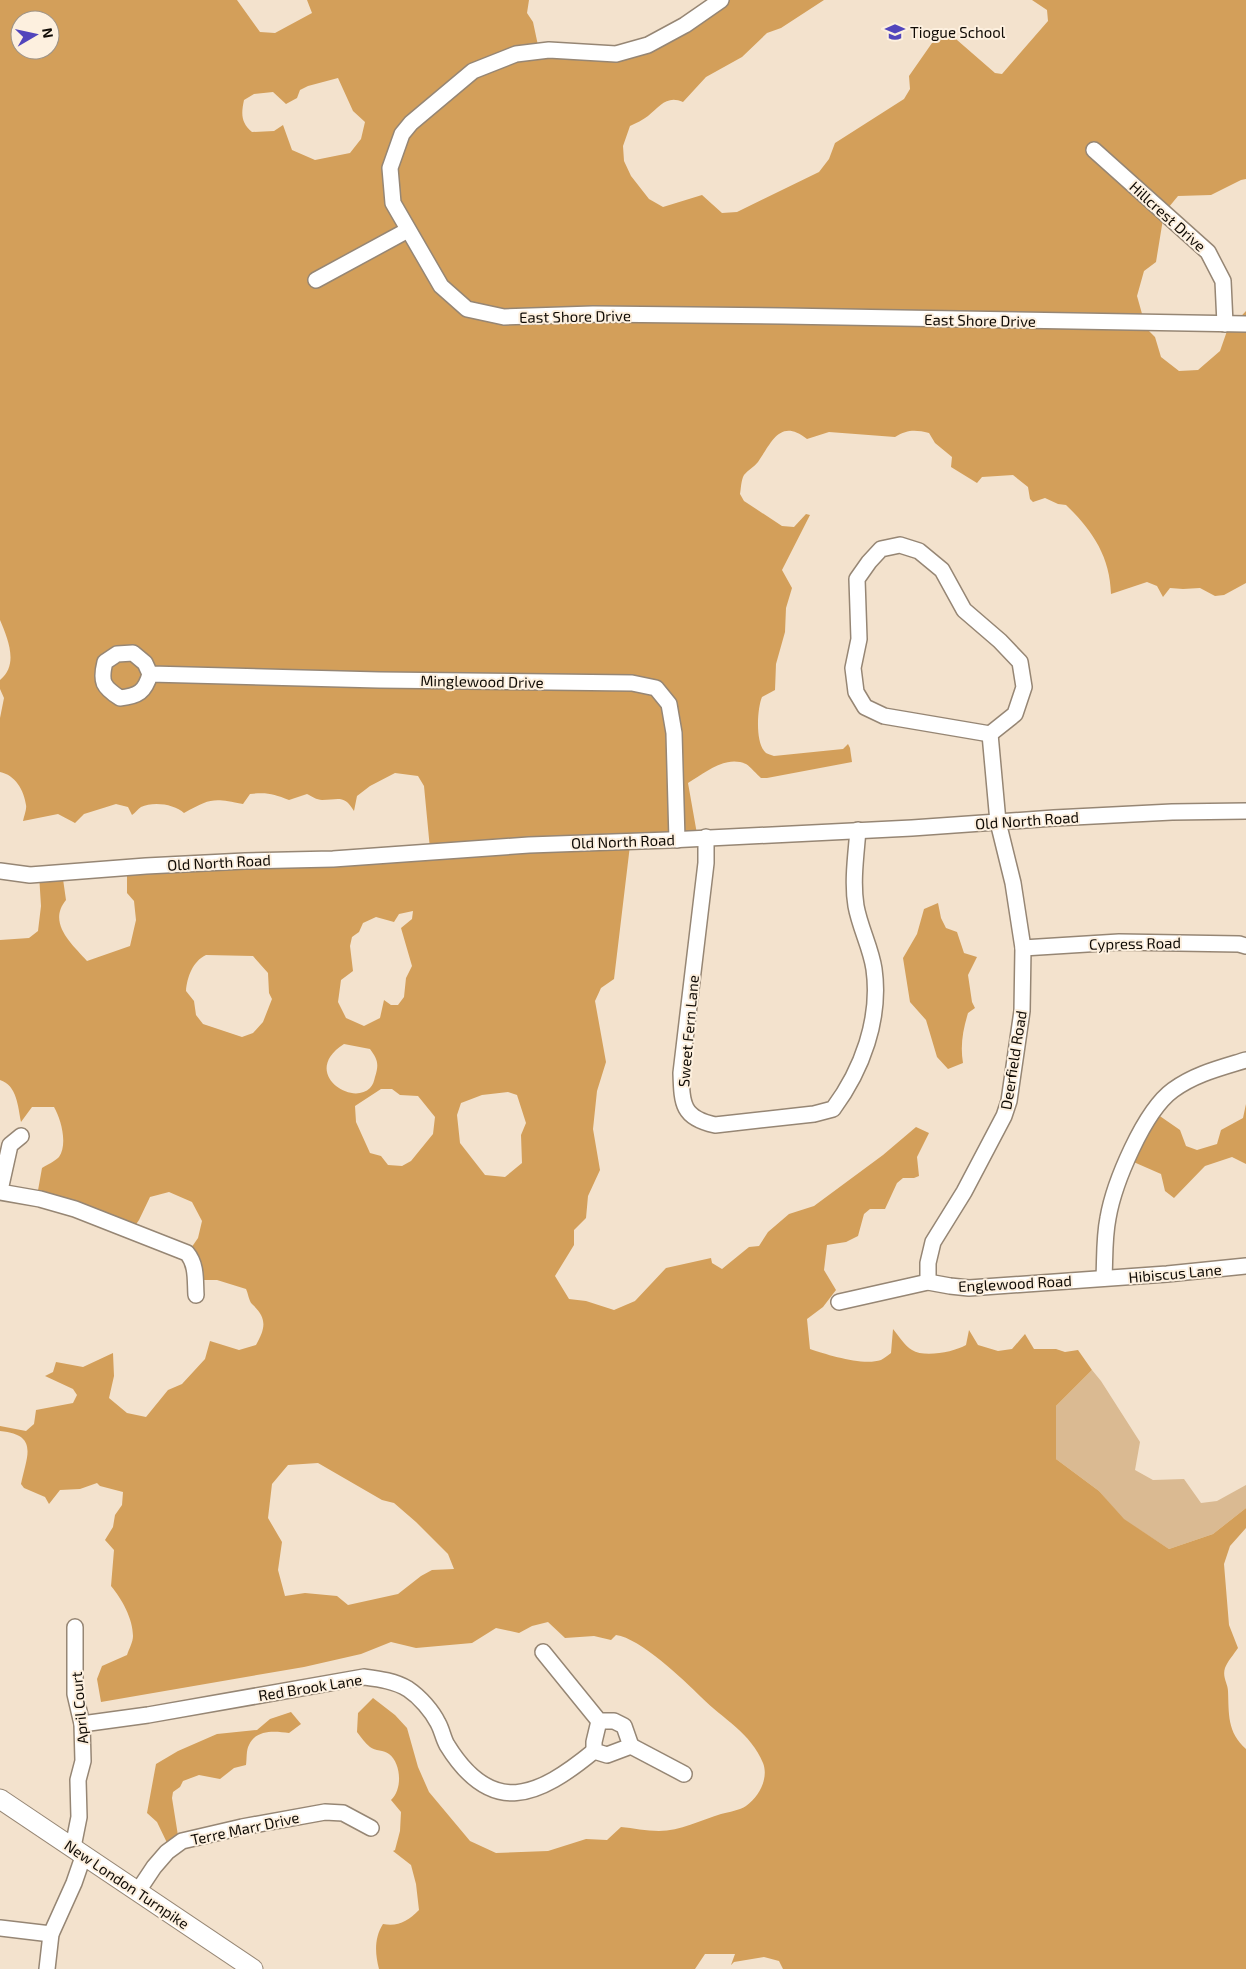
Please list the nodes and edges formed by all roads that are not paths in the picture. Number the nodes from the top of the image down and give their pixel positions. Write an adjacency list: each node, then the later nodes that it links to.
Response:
1 (721, 0): 3 (street, East Shore Drive)
2 (1094, 150): 5 (street, Hillcrest Drive)
3 (408, 230): 4 (street); 5 (street, East Shore Drive)
4 (316, 280)
5 (1225, 324): 6 (street, East Shore Drive)
6 (1246, 324)
7 (150, 674): 13 (street, Minglewood Drive)
8 (990, 734): 8 (street); 10 (street, Deerfield Road)
9 (1246, 811): 10 (street, Old North Road)
10 (998, 822): 11 (street, Old North Road); 16 (street, Deerfield Road)
11 (858, 830): 12 (street, Old North Road); 12 (street, Sweet Fern Lane)
12 (706, 837): 13 (street, Old North Road)
13 (677, 840): 14 (street, Old North Road)
14 (0, 871)
15 (1246, 946): 16 (street, Cypress Road)
16 (1023, 948): 22 (street, Deerfield Road)
17 (1246, 1060): 21 (street)
18 (21, 1136): 19 (street)
19 (0, 1191): 23 (street)
20 (1246, 1266): 21 (street, Hibiscus Lane)
21 (1104, 1278): 22 (street, Englewood Road)
22 (928, 1282): 24 (street, Englewood Road)
23 (196, 1295)
24 (839, 1302)
25 (75, 1627): 28 (street, April Court)
26 (542, 1652): 27 (street)
27 (599, 1720): 29 (street); 30 (street)
28 (82, 1724): 30 (street, Red Brook Lane); 34 (street, April Court)
29 (631, 1746): 30 (street); 31 (street)
30 (594, 1751)
31 (684, 1774)
32 (0, 1799): 34 (main road, New London Turnpike)
33 (372, 1828): 35 (street, Terre Marr Drive)
34 (78, 1851): 35 (main road, New London Turnpike); 37 (street, April Court)
35 (138, 1891): 39 (main road, New London Turnpike)
36 (0, 1928): 37 (street)
37 (51, 1934): 38 (street, April Court)
38 (47, 1969)
39 (253, 1969)

